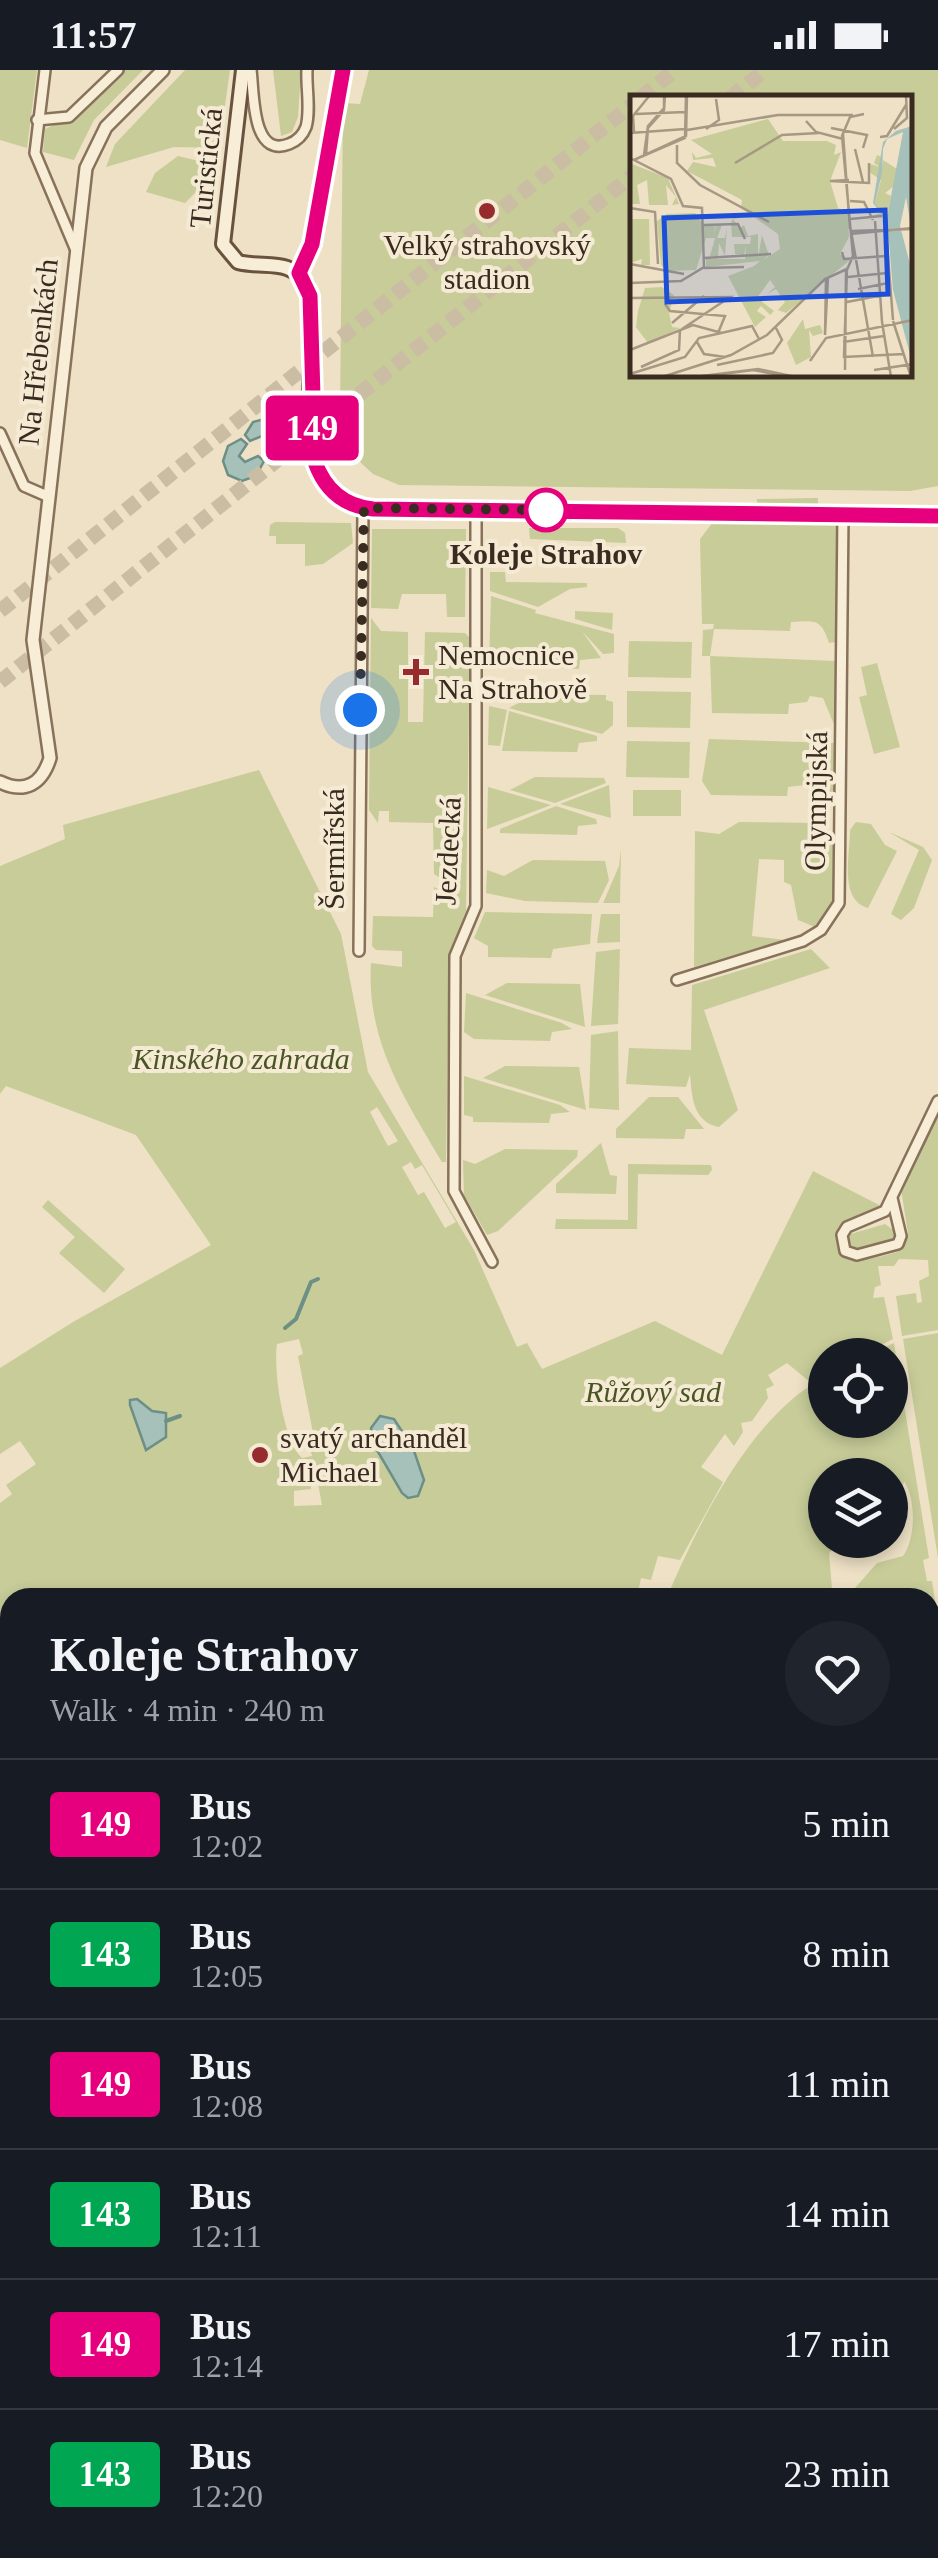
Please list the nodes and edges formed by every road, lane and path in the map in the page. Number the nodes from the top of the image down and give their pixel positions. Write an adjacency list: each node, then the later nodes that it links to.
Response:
1 (44, 70): 8 (street, Na Hřebenkách)
2 (118, 70): 8 (street)
3 (163, 70): 9 (street)
4 (243, 70): 10 (main road, Turistická)
5 (251, 70): 6 (street)
6 (307, 70)
7 (343, 70): 10 (street)
8 (37, 120): 9 (street, Na Hřebenkách)
9 (77, 250): 12 (street, Na Hřebenkách)
10 (299, 273): 13 (main road)
11 (0, 434): 12 (street)
12 (47, 496): 17 (street, Na Hřebenkách)
13 (364, 508): 14 (main road); 18 (street, Šermířská)
14 (476, 510): 15 (main road); 22 (street, Jezdecká)
15 (843, 514): 16 (main road); 19 (street, Olympijská)
16 (938, 516)
17 (0, 782)
18 (358, 951)
19 (677, 980)
20 (938, 1101): 21 (street)
21 (892, 1198): 21 (street)
22 (492, 1262)

